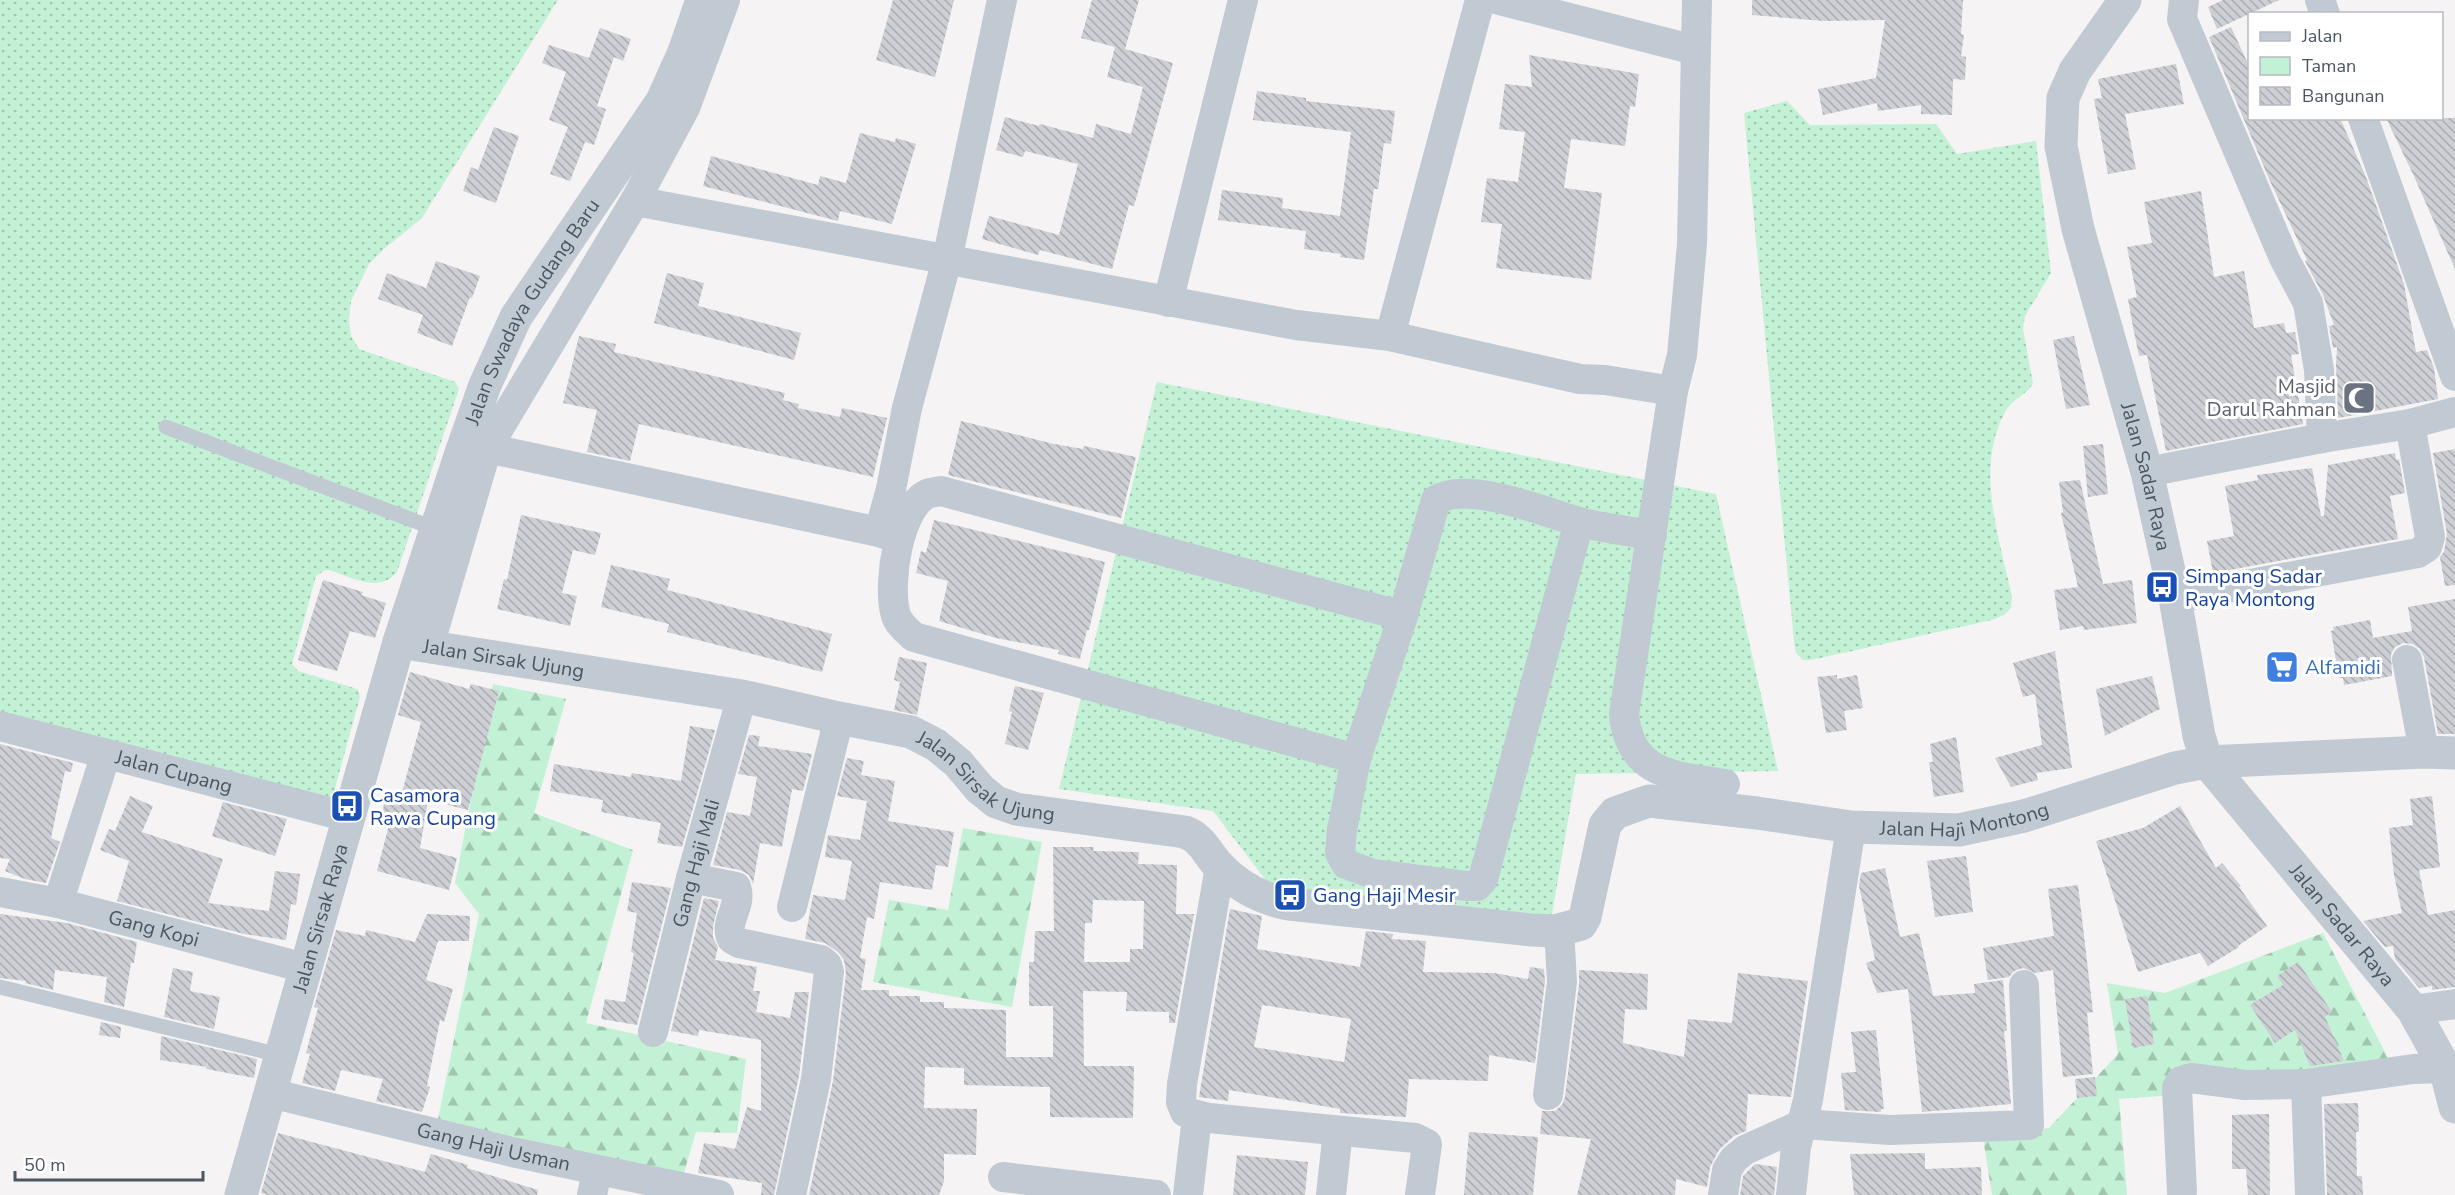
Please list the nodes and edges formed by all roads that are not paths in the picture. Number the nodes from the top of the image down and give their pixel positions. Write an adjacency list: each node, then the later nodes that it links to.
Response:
1 (702, 0): 25 (street, Jalan Swadaya Gudang Baru)
2 (725, 0): 12 (street)
3 (1002, 0): 13 (street)
4 (1243, 0): 14 (street)
5 (1480, 0): 15 (street)
6 (1499, 0): 10 (street)
7 (1697, 0): 10 (street)
8 (2125, 0): 23 (street, Jalan Sadar Raya)
9 (2184, 0): 21 (street)
10 (1695, 50): 17 (street)
11 (2364, 120): 16 (street)
12 (635, 201): 13 (street); 22 (street)
13 (947, 260): 14 (street); 27 (street)
14 (1168, 302): 15 (street)
15 (1390, 336): 17 (street)
16 (2455, 376)
17 (1674, 391): 26 (street)
18 (2455, 412): 19 (street)
19 (2410, 424): 21 (street); 28 (street)
20 (166, 427): 25 (lane)
21 (2322, 438): 23 (street)
22 (487, 448): 27 (street); 30 (street)
23 (2147, 472): 28 (street, Jalan Sadar Raya)
24 (1580, 522): 26 (street); 29 (street); 37 (street)
25 (436, 529): 30 (street, Jalan Swadaya Gudang Baru)
26 (1652, 535): 39 (street)
27 (889, 536): 29 (street); 37 (street)
28 (2175, 598): 38 (street, Jalan Sadar Raya)
29 (1403, 616): 37 (street)
30 (414, 644): 32 (street, Jalan Sirsak Ujung); 40 (street, Jalan Sirsak Raya)
31 (2407, 660): 35 (street)
32 (742, 696): 33 (street, Jalan Sirsak Ujung); 43 (street, Gang Haji Mali)
33 (839, 718): 42 (street, Jalan Sirsak Ujung); 46 (street)
34 (0, 726): 36 (street, Jalan Cupang)
35 (2440, 753): 38 (street, Jalan Haji Montong)
36 (106, 754): 40 (street, Jalan Cupang); 45 (street)
37 (1356, 759)
38 (2207, 762): 41 (street, Jalan Haji Montong); 52 (street, Jalan Sadar Raya)
39 (1725, 784)
40 (348, 818): 48 (street, Jalan Sirsak Raya)
41 (1851, 827): 47 (street, Jalan Haji Montong); 61 (street)
42 (1220, 867): 47 (street, Jalan Sirsak Ujung); 60 (street)
43 (691, 878): 53 (street, Gang Haji Mali); 68 (street)
44 (0, 892): 45 (street, Gang Kopi)
45 (58, 903): 48 (street, Gang Kopi)
46 (792, 907)
47 (1555, 931): 58 (street)
48 (305, 968): 54 (street, Jalan Sirsak Raya)
49 (2024, 985): 61 (street)
50 (0, 987): 54 (lane)
51 (2455, 1004): 52 (street)
52 (2413, 1010): 55 (street, Jalan Sadar Raya)
53 (653, 1032)
54 (280, 1055): 57 (street, Jalan Sirsak Raya)
55 (2445, 1068): 56 (street); 59 (street, Jalan Sadar Raya)
56 (2306, 1084): 65 (street); 75 (street)
57 (270, 1093): 64 (street, Gang Haji Usman); 66 (street, Jalan Sirsak Raya)
58 (1548, 1095)
59 (2455, 1107)
60 (1197, 1117): 62 (street); 70 (street)
61 (1803, 1124): 73 (street); 74 (street)
62 (1338, 1131): 71 (street); 72 (street)
63 (1003, 1177): 69 (street)
64 (594, 1183): 67 (street, Gang Haji Usman)
65 (2182, 1192)
66 (241, 1195)
67 (719, 1195)
68 (791, 1195)
69 (1156, 1195)
70 (1188, 1195)
71 (1331, 1195)
72 (1420, 1195)
73 (1723, 1195)
74 (1791, 1195)
75 (2310, 1195)

